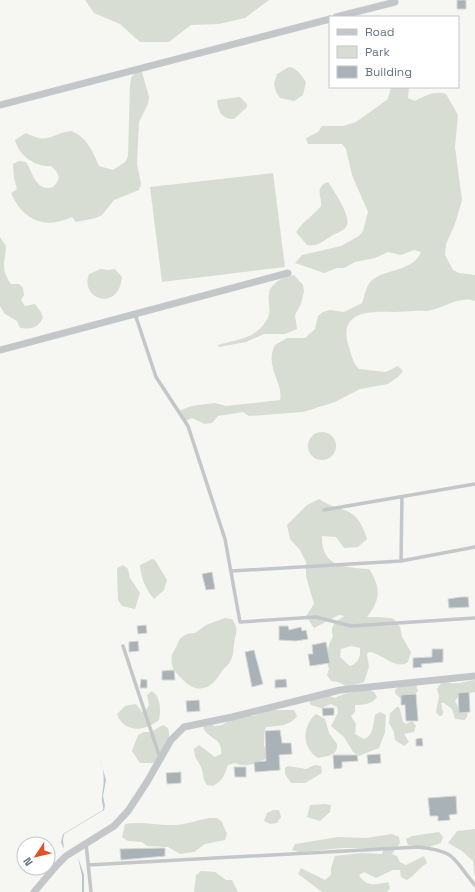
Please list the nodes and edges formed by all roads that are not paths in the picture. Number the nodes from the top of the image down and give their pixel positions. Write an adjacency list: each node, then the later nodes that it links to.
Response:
1 (394, 1): 2 (street)
2 (340, 16)
3 (329, 19): 4 (street)
4 (0, 105)
5 (288, 273): 6 (street)
6 (135, 314): 7 (street); 13 (lane)
7 (0, 350)
8 (475, 484): 9 (lane)
9 (402, 497): 10 (lane); 12 (lane)
10 (324, 510)
11 (475, 547): 12 (lane)
12 (401, 561): 13 (lane)
13 (231, 571): 14 (lane)
14 (475, 618)
15 (123, 646): 17 (lane)
16 (475, 676): 17 (street)
17 (160, 759): 18 (street)
18 (86, 843): 19 (lane); 21 (street)
19 (88, 865): 20 (lane); 22 (lane)
20 (475, 885)
21 (34, 892)
22 (91, 892)

